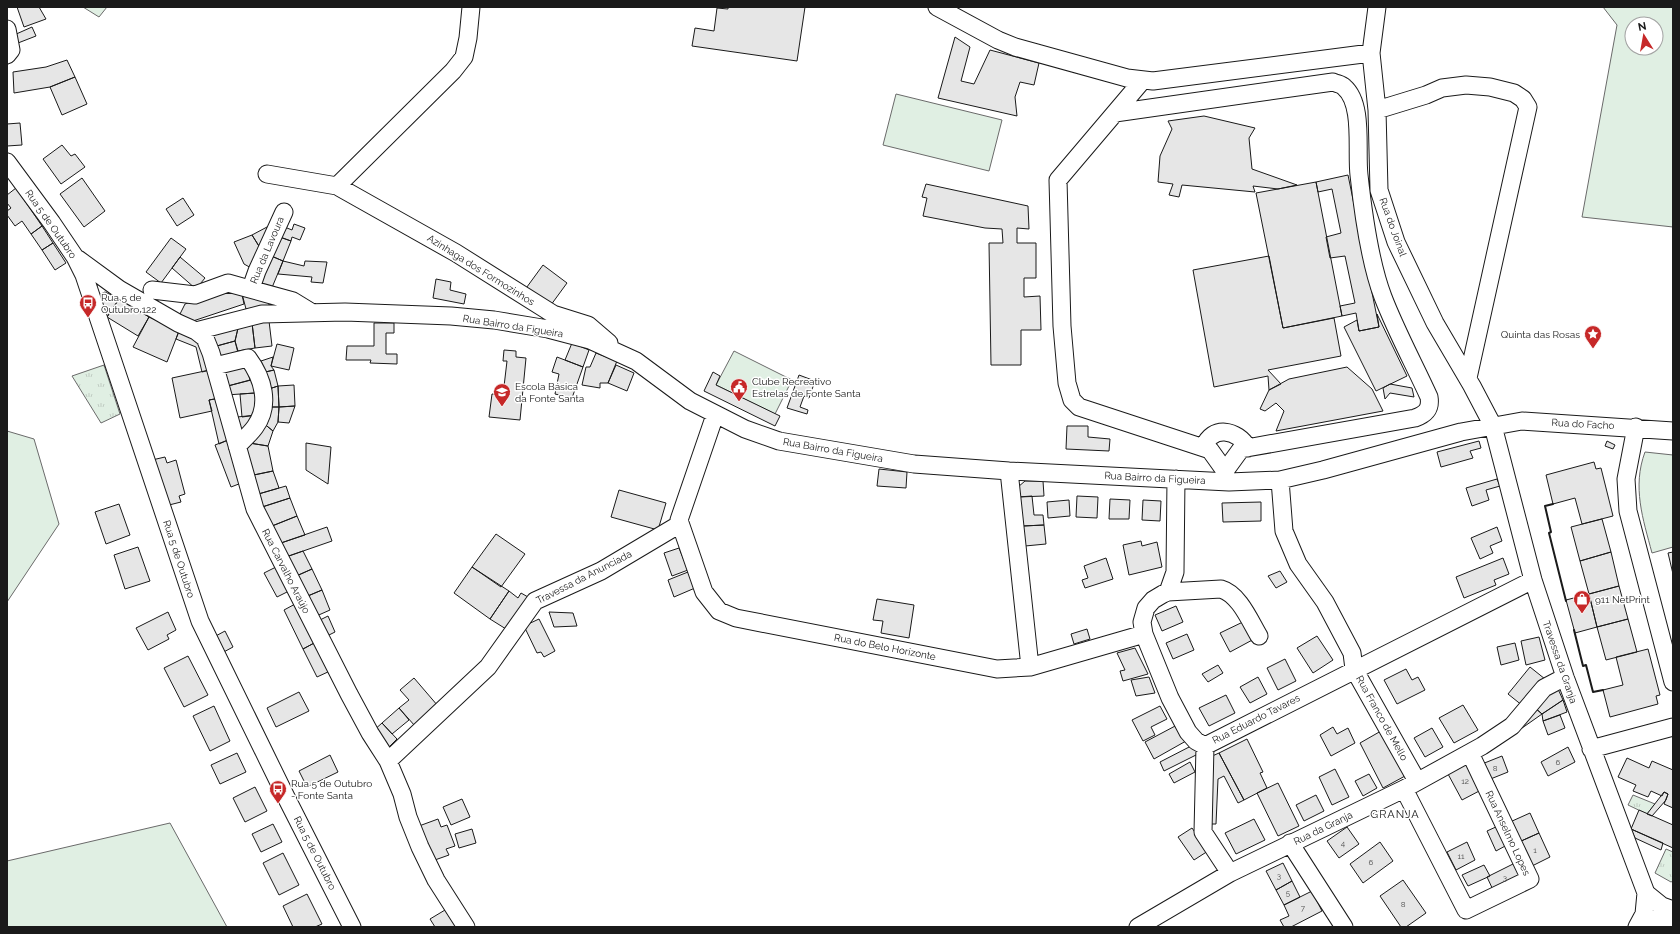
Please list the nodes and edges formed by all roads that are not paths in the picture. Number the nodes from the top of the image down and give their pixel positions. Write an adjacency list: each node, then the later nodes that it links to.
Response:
1 (471, 7): 12 (street)
2 (938, 7): 7 (street)
3 (1377, 7): 5 (street, Rua do Joinal)
4 (7, 29): 6 (street)
5 (1371, 53): 7 (street); 8 (street, Rua do Joinal)
6 (7, 55)
7 (1142, 81): 9 (street)
8 (1377, 110): 21 (street, Rua do Joinal); 21 (street)
9 (1115, 113): 27 (street); 28 (street)
10 (7, 162): 14 (street, Rua 5 de Outubro)
11 (267, 174): 12 (street, Azinhaga dos Formozinhos)
12 (337, 186): 19 (street, Azinhaga dos Formozinhos)
13 (284, 212): 15 (street, Rua da Lavoura)
14 (75, 257): 18 (street, Rua Carvalho Araújo); 53 (street, Rua 5 de Outubro)
15 (251, 288): 16 (street, Rua da Lavoura); 17 (street, Rua da Lavoura)
16 (152, 290)
17 (311, 312): 18 (street, Rua Bairro da Figueira); 19 (street, Rua Bairro da Figueira)
18 (196, 331): 20 (street, Rua Carvalho Araújo)
19 (623, 355): 22 (street, Rua Bairro da Figueira)
20 (215, 366): 26 (street, Rua Carvalho Araújo); 26 (street)
21 (1468, 378): 23 (street, Rua do Joinal)
22 (715, 415): 29 (street, Rua Bairro da Figueira); 33 (street)
23 (1493, 426): 24 (street, Rua do Facho); 32 (street, Rua Bairro da Figueira); 34 (street, Travessa da Granja)
24 (1636, 427): 25 (street, Rua do Facho); 41 (street)
25 (1673, 431)
26 (237, 446): 46 (street, Rua Carvalho Araújo)
27 (1204, 447): 28 (street); 30 (street)
28 (1248, 448): 30 (street)
29 (1009, 471): 31 (street, Rua Bairro da Figueira); 38 (street)
30 (1224, 476): 31 (street, Rua Bairro da Figueira); 32 (street, Rua Bairro da Figueira)
31 (1176, 479): 35 (street)
32 (1280, 480): 39 (street, Rua Franco de Mello)
33 (680, 524): 38 (street, Rua do Belo Horizonte); 46 (street, Travessa da Anunciada)
34 (1533, 580): 39 (street, Rua Eduardo Tavares); 40 (street, Travessa da Granja)
35 (1168, 592): 36 (street, Rua Eduardo Tavares); 37 (street, Rua Eduardo Tavares)
36 (1144, 634): 38 (street, Rua do Belo Horizonte); 43 (street, Rua Eduardo Tavares)
37 (1259, 636)
38 (1030, 667)
39 (1354, 669): 43 (street, Rua Eduardo Tavares); 47 (street, Rua Franco de Mello)
40 (1565, 677): 44 (street, Travessa da Granja); 45 (street, Rua da Granja)
41 (1673, 682)
42 (1673, 727): 44 (street)
43 (1205, 746): 49 (street)
44 (1591, 749): 50 (street, Travessa da Granja)
45 (1470, 753): 47 (street, Rua da Granja); 47 (street, Rua Anselmo Lopes)
46 (388, 761): 54 (street, Rua Carvalho Araújo)
47 (1410, 785): 48 (street, Rua da Granja)
48 (1290, 843): 49 (street, Rua da Granja); 56 (street)
49 (1230, 874): 55 (street, Rua da Granja)
50 (1646, 893): 51 (street); 57 (street, Travessa da Granja)
51 (1673, 910)
52 (1673, 914): 58 (main road)
53 (352, 927)
54 (466, 927)
55 (1138, 927)
56 (1344, 927)
57 (1637, 927)
58 (1642, 927)

